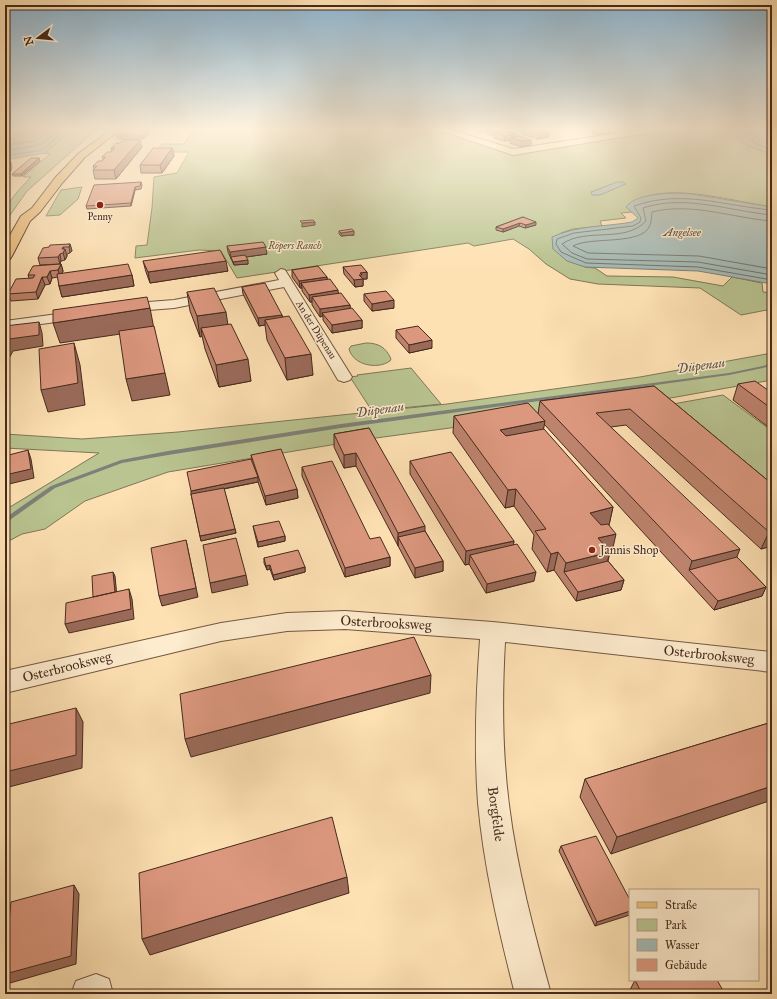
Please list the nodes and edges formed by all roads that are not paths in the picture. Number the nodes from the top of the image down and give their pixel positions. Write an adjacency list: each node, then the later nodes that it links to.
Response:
1 (52, 176): 3 (main road)
2 (63, 176): 3 (main road)
3 (25, 219): 4 (main road)
4 (5, 256)
5 (113, 310): 8 (street, An der Düpenau)
6 (90, 314): 7 (street)
7 (5, 325)
8 (344, 377)
9 (493, 631): 10 (street, Osterbrooksweg); 11 (street, Osterbrooksweg); 12 (street, Borgfelde)
10 (772, 662)
11 (5, 682)
12 (533, 994)

